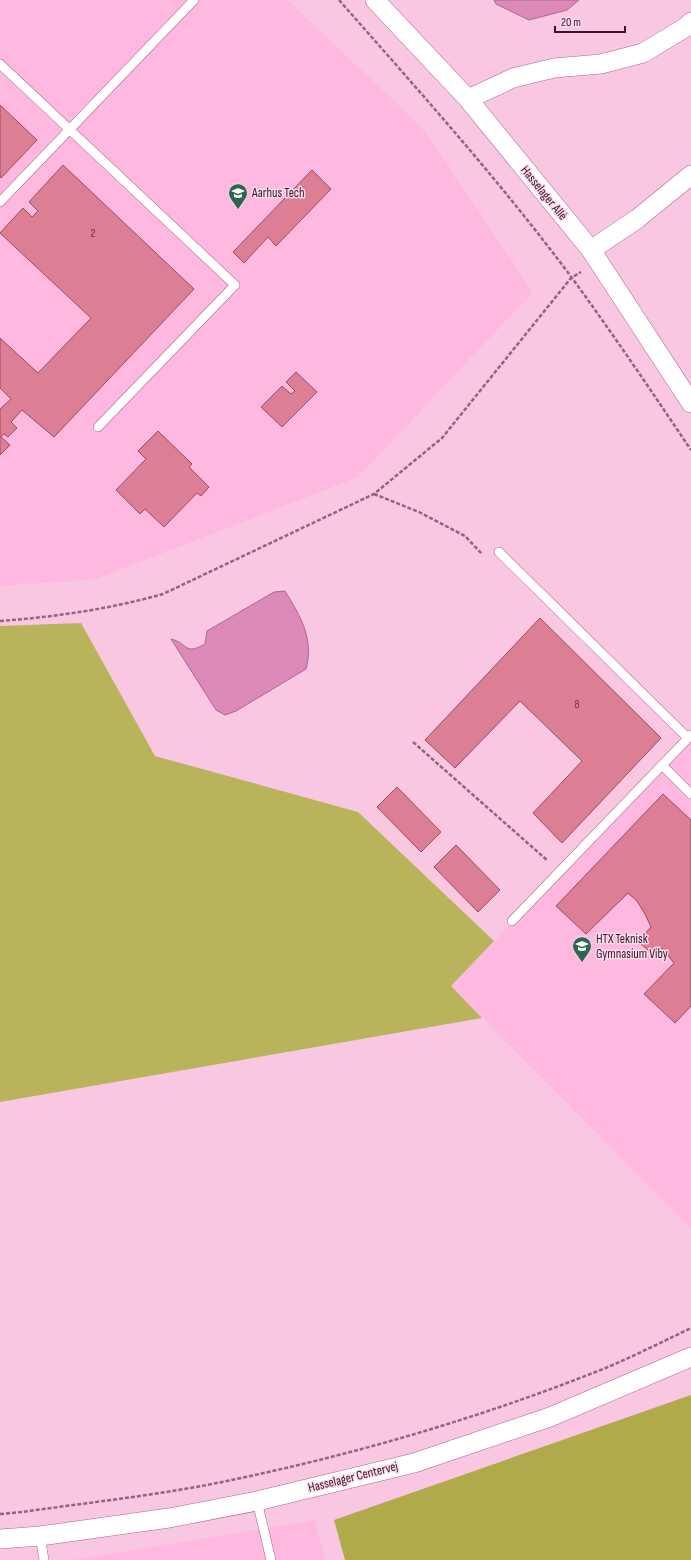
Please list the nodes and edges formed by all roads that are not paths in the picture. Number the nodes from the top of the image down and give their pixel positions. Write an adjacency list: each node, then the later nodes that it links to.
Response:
1 (194, 0): 6 (lane)
2 (375, 0): 5 (street, Hasselager Allé)
3 (691, 22): 5 (street)
4 (0, 64): 6 (lane)
5 (468, 99): 9 (street, Hasselager Allé)
6 (69, 129): 8 (lane); 11 (lane)
7 (691, 175): 9 (street)
8 (0, 202)
9 (594, 255): 10 (street, Hasselager Allé)
10 (691, 403)
11 (98, 427)
12 (499, 552): 13 (lane)
13 (690, 737): 14 (lane)
14 (662, 765): 15 (lane); 16 (lane)
15 (691, 794)
16 (512, 921)
17 (691, 1357): 18 (street, Hasselager Centervej)
18 (257, 1501): 19 (street, Hasselager Centervej); 22 (lane)
19 (40, 1536): 20 (street, Hasselager Centervej); 21 (lane)
20 (0, 1539)
21 (44, 1560)
22 (271, 1560)

